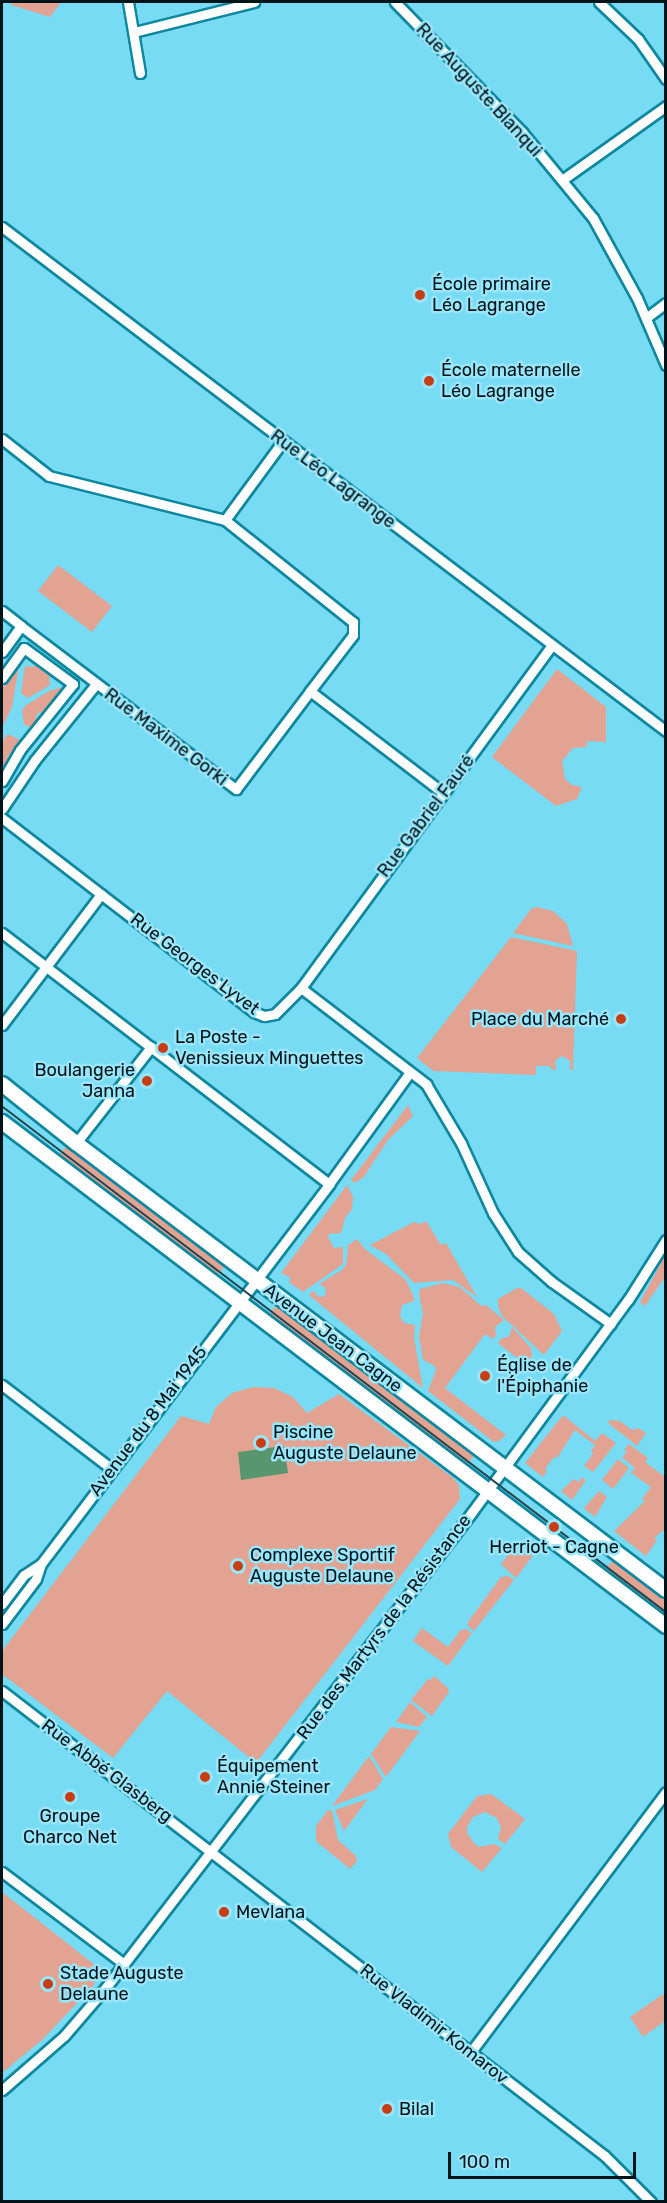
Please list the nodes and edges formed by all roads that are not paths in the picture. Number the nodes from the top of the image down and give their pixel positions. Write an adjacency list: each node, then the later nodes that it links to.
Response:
1 (128, 2): 5 (street)
2 (254, 2): 5 (street)
3 (395, 2): 9 (street, Rue Auguste Blanqui)
4 (599, 2): 7 (street)
5 (134, 32): 6 (street)
6 (140, 74)
7 (666, 79)
8 (666, 106): 9 (street)
9 (562, 180): 12 (street, Rue Auguste Blanqui)
10 (2, 227): 15 (street, Rue Léo Lagrange)
11 (666, 303): 12 (street)
12 (646, 318): 13 (street, Rue Auguste Blanqui)
13 (666, 365)
14 (2, 439): 16 (street)
15 (283, 441): 16 (street); 19 (street, Rue Léo Lagrange)
16 (225, 520): 23 (street)
17 (2, 611): 18 (street, Rue Maxime Gorki)
18 (21, 626): 20 (street); 22 (street, Rue Maxime Gorki)
19 (552, 645): 24 (street, Rue Léo Lagrange); 26 (street, Rue Gabriel Fauré)
20 (2, 652)
21 (2, 678): 25 (street)
22 (96, 684): 23 (street, Rue Maxime Gorki); 27 (street, Rue Maxime Gorki)
23 (310, 691): 26 (street)
24 (666, 731)
25 (2, 781)
26 (442, 792): 32 (street, Rue Gabriel Fauré)
27 (2, 809)
28 (2, 818): 29 (street, Rue Georges Lyvet)
29 (101, 894): 31 (street); 32 (street, Rue Georges Lyvet)
30 (2, 933): 31 (street)
31 (46, 968): 33 (street); 34 (street)
32 (301, 988): 35 (street)
33 (2, 1025)
34 (151, 1047): 38 (street); 39 (street)
35 (410, 1072): 39 (street, Avenue du 8 Mai 1945); 43 (street)
36 (2, 1084): 38 (street, Avenue Jean Cagne)
37 (2, 1122): 42 (street, Avenue Jean Cagne)
38 (76, 1143): 41 (street, Avenue Jean Cagne)
39 (329, 1184): 41 (street, Avenue du 8 Mai 1945)
40 (666, 1240): 43 (street, Rue des Martyrs de la Résistance)
41 (255, 1279): 42 (street, Avenue du 8 Mai 1945); 45 (street, Avenue Jean Cagne)
42 (237, 1302): 46 (street, Avenue du 8 Mai 1945); 47 (street, Avenue Jean Cagne)
43 (611, 1324): 45 (street, Rue des Martyrs de la Résistance)
44 (2, 1385): 46 (street)
45 (504, 1467): 47 (street, Rue des Martyrs de la Résistance); 49 (street, Avenue Jean Cagne)
46 (112, 1469): 48 (street, Avenue du 8 Mai 1945)
47 (487, 1491): 52 (street, Avenue Jean Cagne); 55 (street, Rue des Martyrs de la Résistance)
48 (41, 1564): 50 (street, Avenue du 8 Mai 1945); 51 (street, Avenue du 8 Mai 1945)
49 (666, 1590)
50 (2, 1604)
51 (2, 1624)
52 (666, 1626)
53 (2, 1691): 55 (street, Rue Abbé Glasberg)
54 (666, 1792): 58 (street)
55 (212, 1851): 57 (street, Rue des Martyrs de la Résistance); 58 (street, Rue Vladimir Komarov)
56 (2, 1872): 57 (street)
57 (124, 1964): 59 (street, Rue des Martyrs de la Résistance)
58 (470, 2053): 60 (street, Rue Vladimir Komarov)
59 (2, 2090)
60 (651, 2202)

